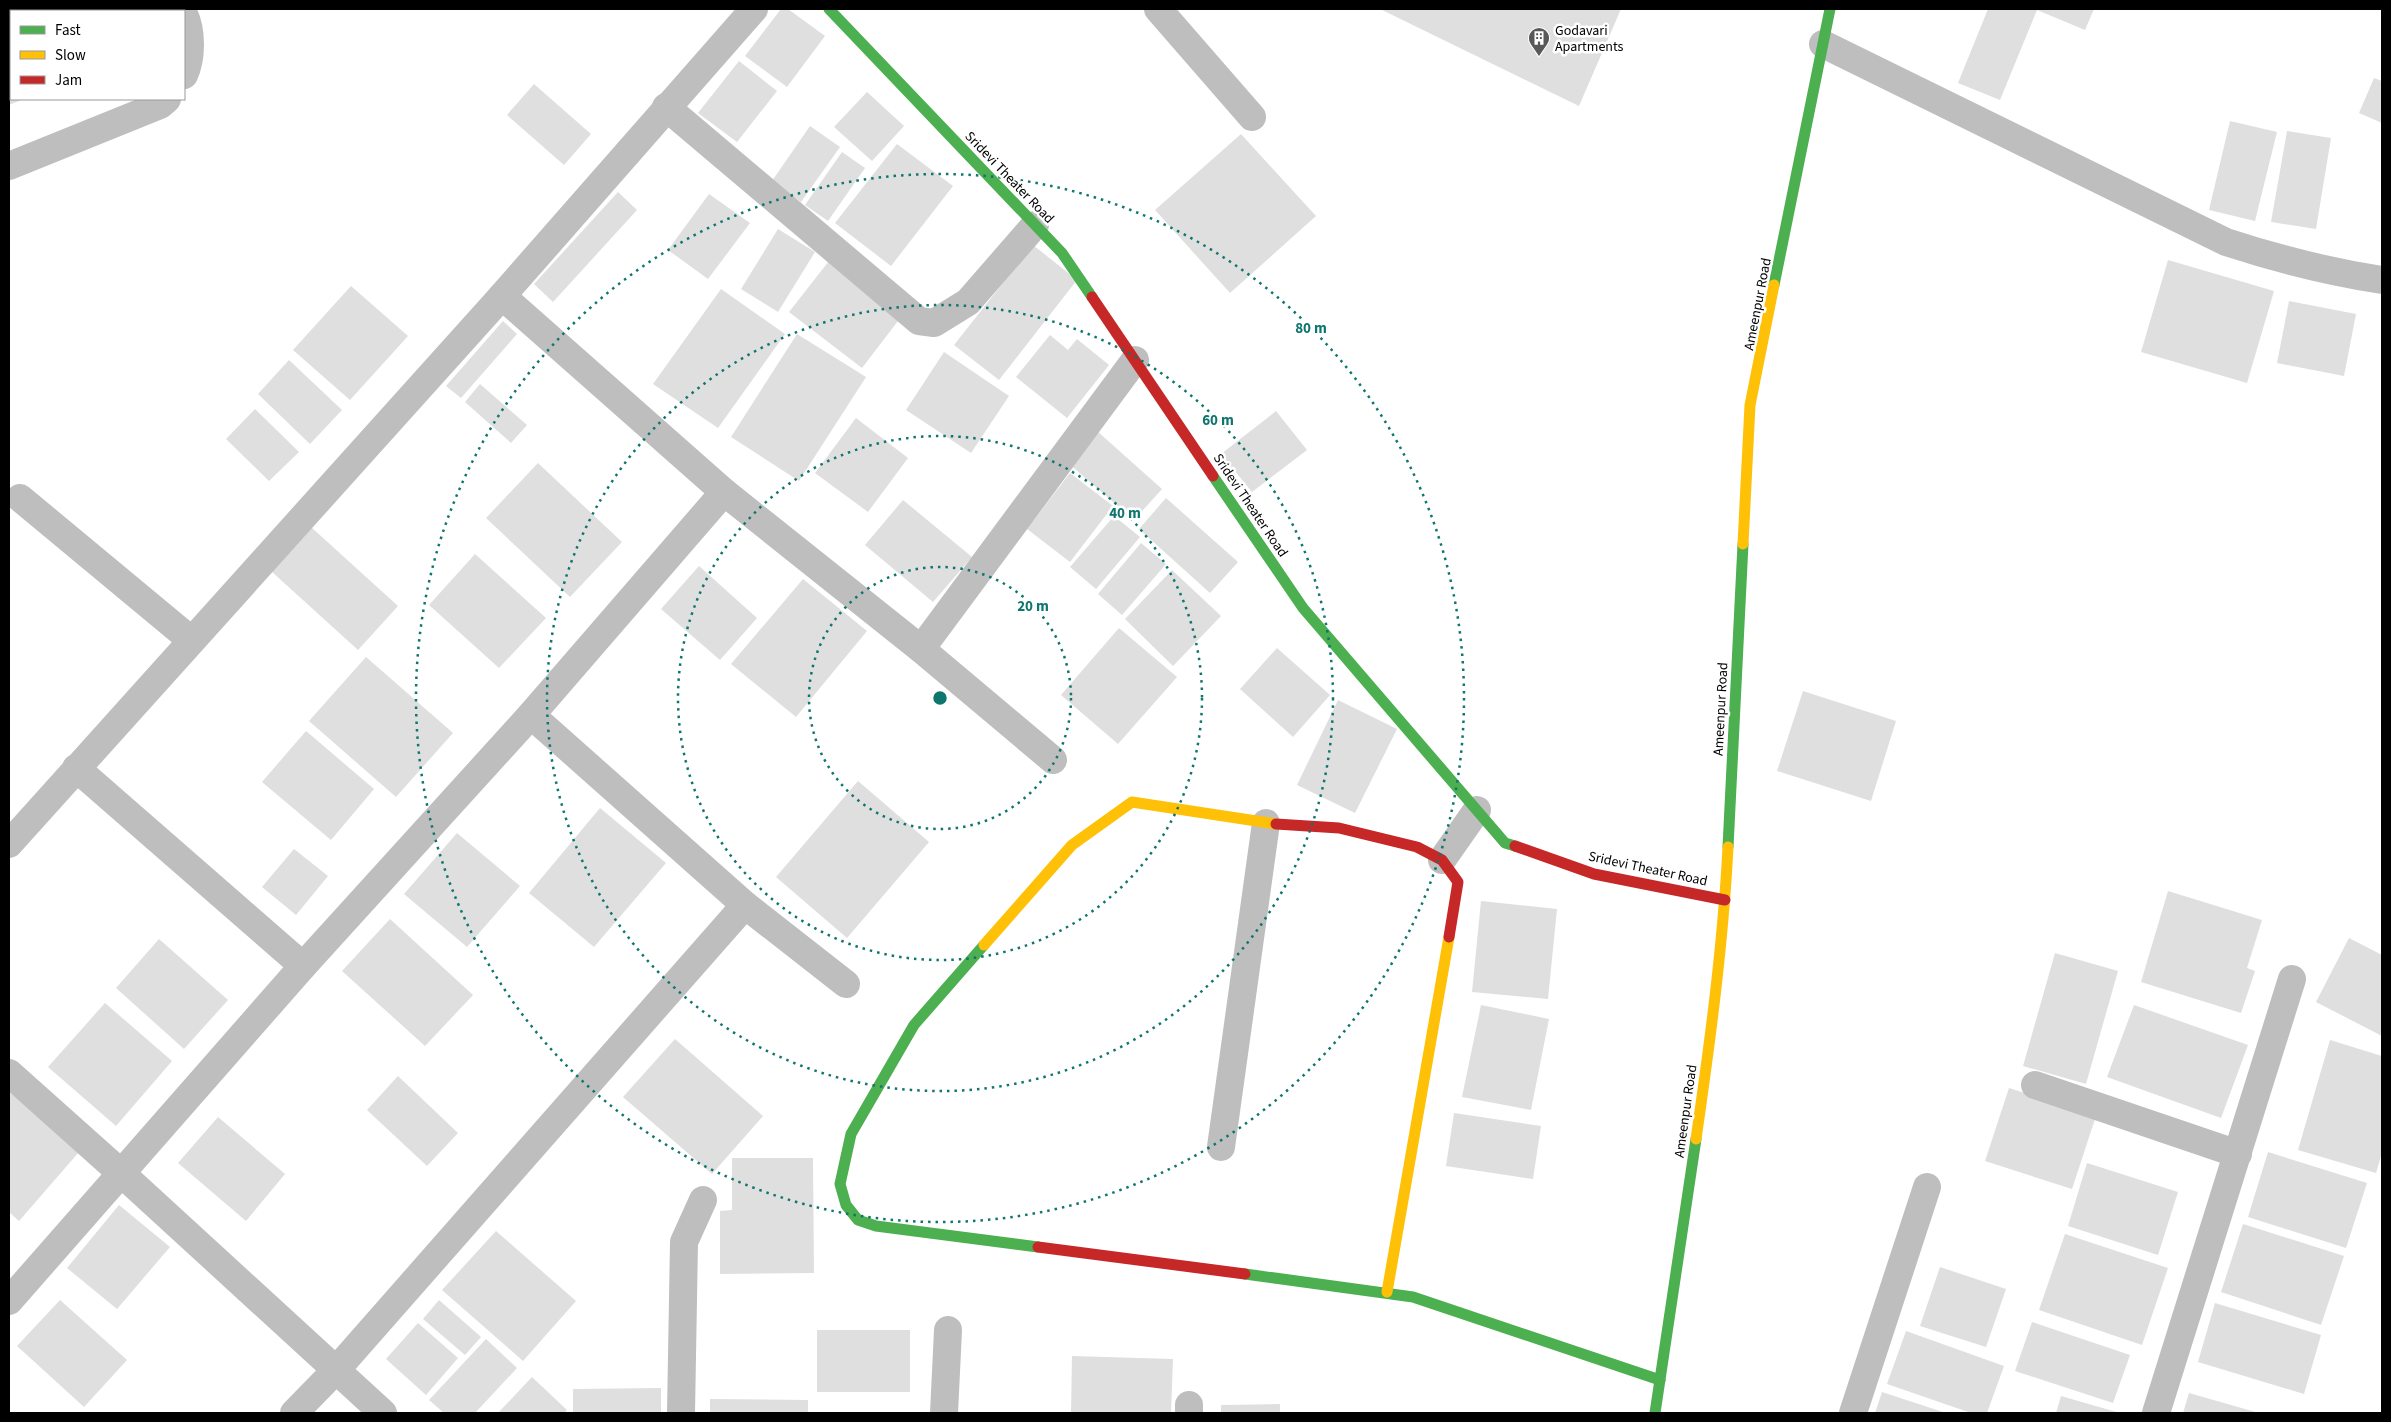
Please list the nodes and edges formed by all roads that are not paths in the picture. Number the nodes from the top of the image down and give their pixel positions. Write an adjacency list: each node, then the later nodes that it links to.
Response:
1 (754, 9): 9 (street)
2 (829, 9): 12 (street, Sridevi Theater Road)
3 (1158, 9): 10 (street)
4 (1830, 9): 6 (street, Ameenpur Road)
5 (185, 17): 7 (street)
6 (1824, 44): 13 (street); 27 (street, Ameenpur Road)
7 (185, 73)
8 (166, 100): 11 (street)
9 (666, 107): 12 (street); 14 (street)
10 (1252, 117)
11 (9, 166)
12 (1035, 225): 15 (street, Sridevi Theater Road)
13 (2382, 280)
14 (502, 296): 16 (street); 18 (street)
15 (1135, 360): 19 (street); 23 (street, Sridevi Theater Road)
16 (724, 492): 19 (street); 20 (street)
17 (20, 498): 18 (street)
18 (192, 640): 22 (street)
19 (921, 649): 21 (street)
20 (532, 715): 28 (street); 29 (street)
21 (1053, 760)
22 (76, 768): 25 (street); 29 (street)
23 (1477, 810): 26 (street); 27 (street, Sridevi Theater Road)
24 (1266, 824): 26 (street); 34 (street); 39 (street)
25 (9, 844)
26 (1442, 860): 39 (street)
27 (1725, 900): 43 (street, Ameenpur Road)
28 (745, 905): 31 (street); 42 (street)
29 (303, 966): 36 (street)
30 (2292, 979): 35 (street)
31 (846, 984)
32 (9, 1074): 36 (street)
33 (2035, 1085): 35 (street)
34 (1221, 1147)
35 (2238, 1154): 50 (street)
36 (121, 1173): 40 (street); 42 (street)
37 (1927, 1187): 49 (street)
38 (703, 1200): 46 (street)
39 (1388, 1292): 43 (street)
40 (9, 1301)
41 (948, 1330): 47 (street)
42 (337, 1369): 44 (street); 45 (street)
43 (1660, 1380): 48 (street, Ameenpur Road)
44 (294, 1413)
45 (383, 1413)
46 (681, 1413)
47 (944, 1413)
48 (1655, 1413)
49 (1854, 1413)
50 (2156, 1413)

